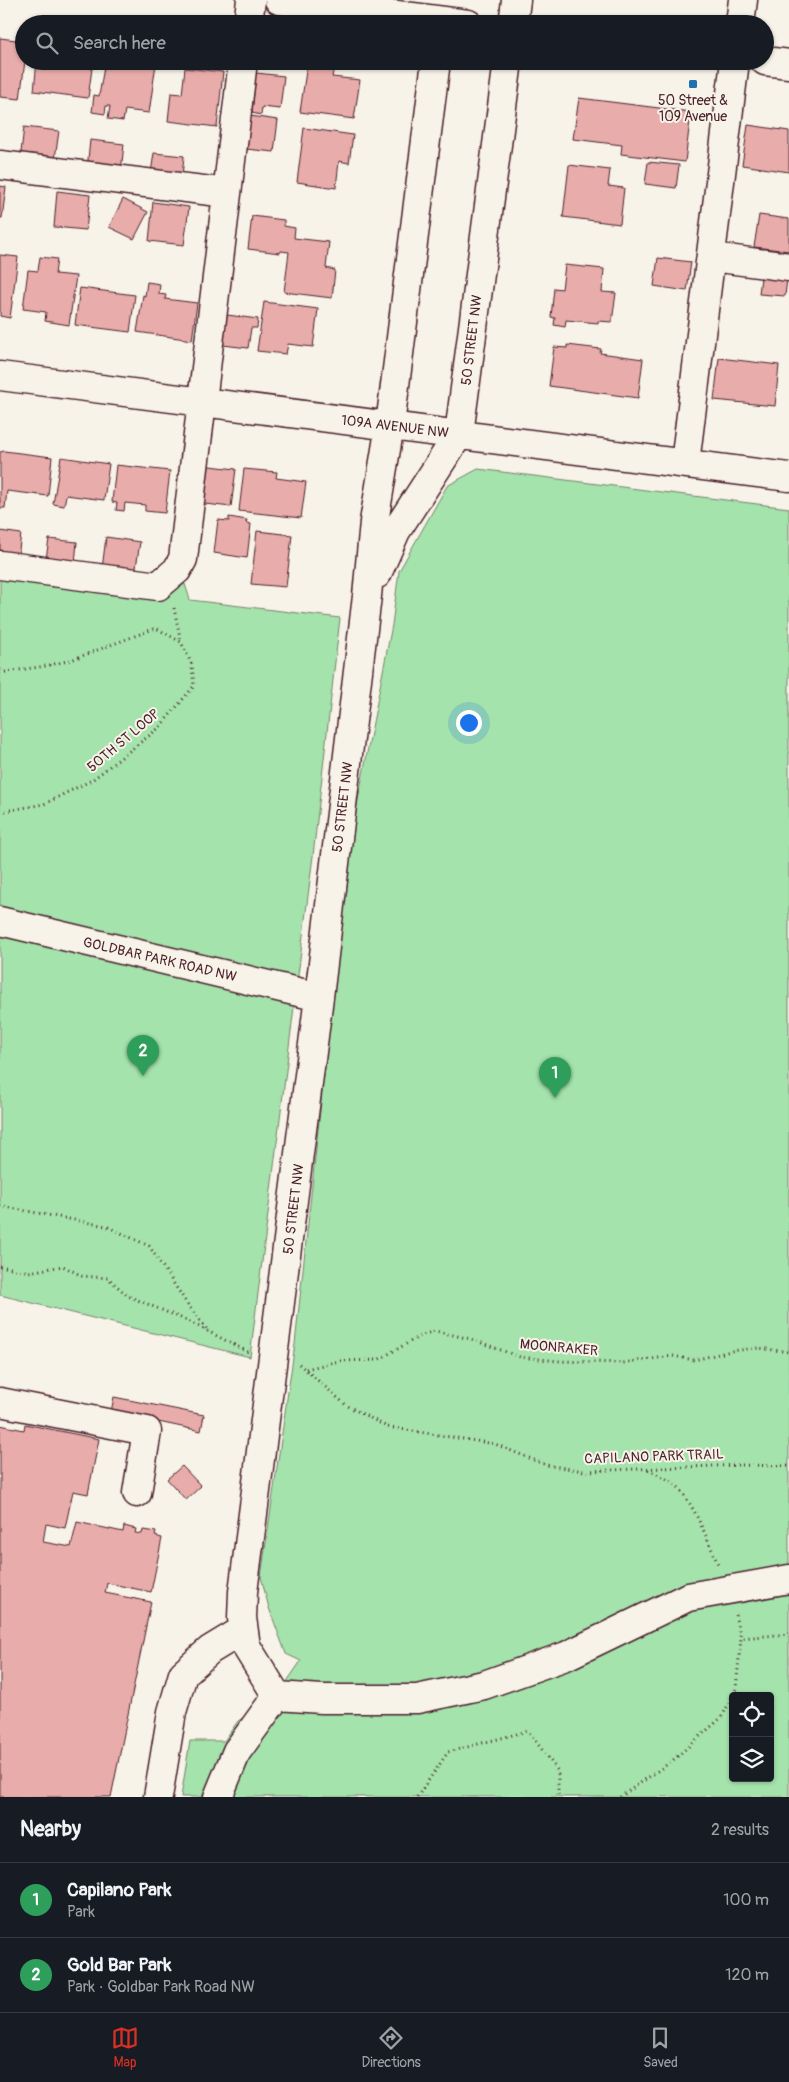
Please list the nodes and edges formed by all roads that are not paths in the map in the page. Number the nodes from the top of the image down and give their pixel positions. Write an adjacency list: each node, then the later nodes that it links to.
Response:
1 (251, 0): 5 (street)
2 (278, 0): 6 (street)
3 (516, 0): 7 (street)
4 (743, 0): 8 (street)
5 (249, 15)
6 (428, 15)
7 (514, 15)
8 (741, 15)
9 (774, 62): 10 (street)
10 (789, 64)
11 (243, 70): 16 (street)
12 (435, 70): 21 (street, 50 STREET NW)
13 (507, 70): 22 (street, 50 STREET NW)
14 (734, 70): 17 (street)
15 (0, 165): 16 (street)
16 (227, 194): 20 (street)
17 (712, 257): 18 (street); 23 (street)
18 (789, 266)
19 (0, 376): 20 (street, 109A AVENUE NW)
20 (202, 401): 21 (street, 109A AVENUE NW); 25 (street)
21 (390, 425): 22 (street, 109A AVENUE NW); 26 (street, 50 STREET NW)
22 (459, 434): 23 (street, 109A AVENUE NW); 26 (street, 50 STREET NW)
23 (685, 464): 24 (street, 109A AVENUE NW)
24 (789, 477)
25 (0, 565)
26 (367, 596): 28 (street, 50 STREET NW)
27 (0, 921): 28 (street, GOLDBAR PARK ROAD NW)
28 (319, 996): 32 (street, 50 STREET NW)
29 (0, 1402): 30 (street)
30 (137, 1493)
31 (789, 1579): 33 (street)
32 (243, 1630): 33 (street, 50 STREET NW); 34 (street)
33 (277, 1696): 35 (street)
34 (158, 1797)
35 (218, 1797)

